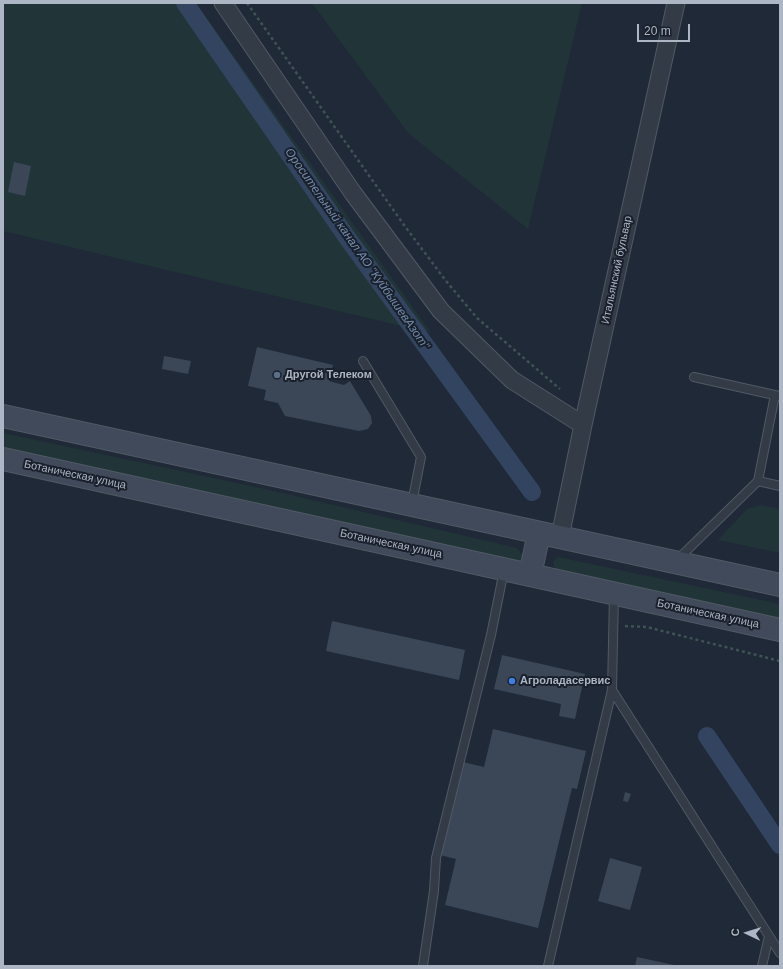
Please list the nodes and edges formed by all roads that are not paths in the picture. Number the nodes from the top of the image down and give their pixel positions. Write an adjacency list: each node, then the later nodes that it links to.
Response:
1 (223, 3): 7 (street)
2 (676, 3): 7 (street, Итальянский бульвар)
3 (363, 361): 11 (lane)
4 (694, 377): 5 (lane)
5 (778, 395): 9 (lane)
6 (3, 415): 11 (main road)
7 (583, 425): 13 (street, Итальянский бульвар)
8 (3, 459): 15 (main road, Ботаническая улица)
9 (758, 482): 10 (lane); 14 (lane)
10 (780, 486)
11 (412, 505): 12 (main road)
12 (539, 533): 13 (main road); 16 (main road)
13 (560, 537): 14 (main road)
14 (675, 562): 17 (main road)
15 (504, 569): 16 (main road, Ботаническая улица); 23 (lane)
16 (530, 575): 18 (main road, Ботаническая улица)
17 (780, 585)
18 (614, 593): 19 (main road, Ботаническая улица); 20 (lane)
19 (780, 630)
20 (612, 690): 21 (lane); 24 (lane)
21 (770, 936): 22 (lane); 25 (lane)
22 (780, 953)
23 (423, 966)
24 (548, 966)
25 (762, 966)

